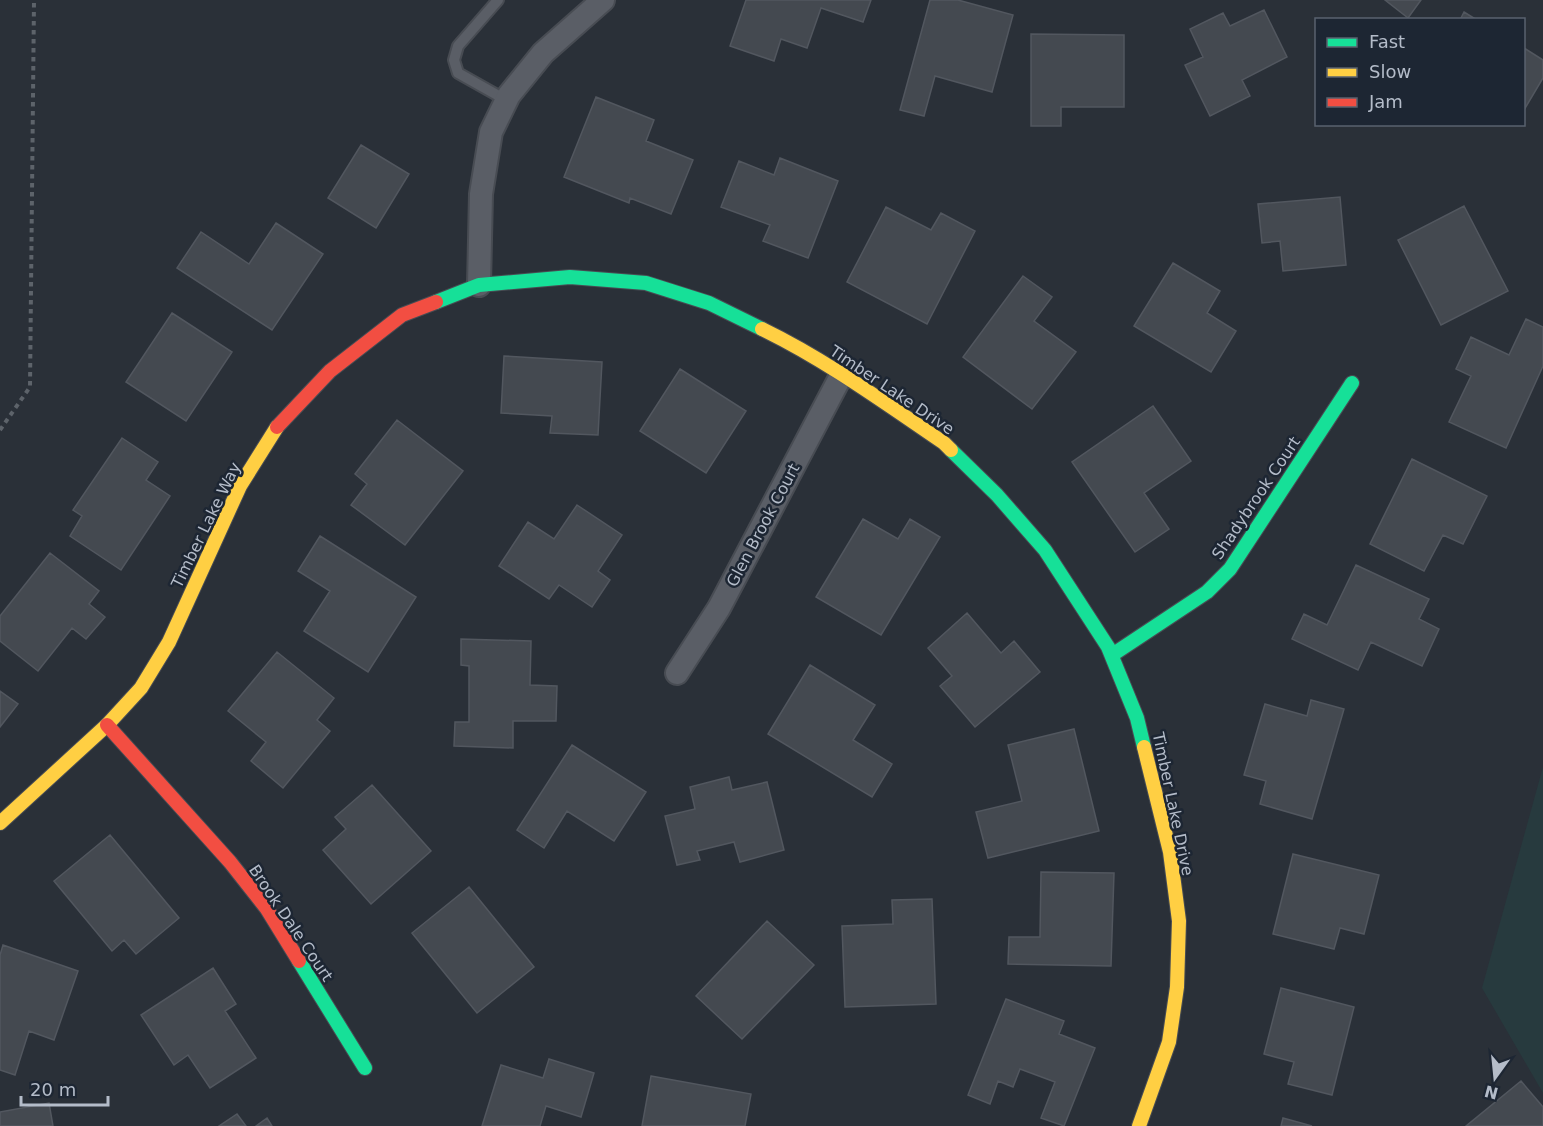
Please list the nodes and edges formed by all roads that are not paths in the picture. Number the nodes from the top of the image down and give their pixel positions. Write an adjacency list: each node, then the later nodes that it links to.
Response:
1 (498, 0): 3 (lane)
2 (603, 0): 3 (street)
3 (506, 100): 4 (street)
4 (479, 285): 5 (street, Timber Lake Drive); 9 (street, Timber Lake Way)
5 (842, 374): 7 (street, Timber Lake Drive); 8 (street, Glen Brook Court)
6 (1352, 383): 7 (street, Shadybrook Court)
7 (1112, 655): 12 (street, Timber Lake Drive)
8 (676, 672)
9 (106, 725): 10 (street, Timber Lake Way); 11 (street, Brook Dale Court)
10 (0, 823)
11 (365, 1068)
12 (1139, 1126)

